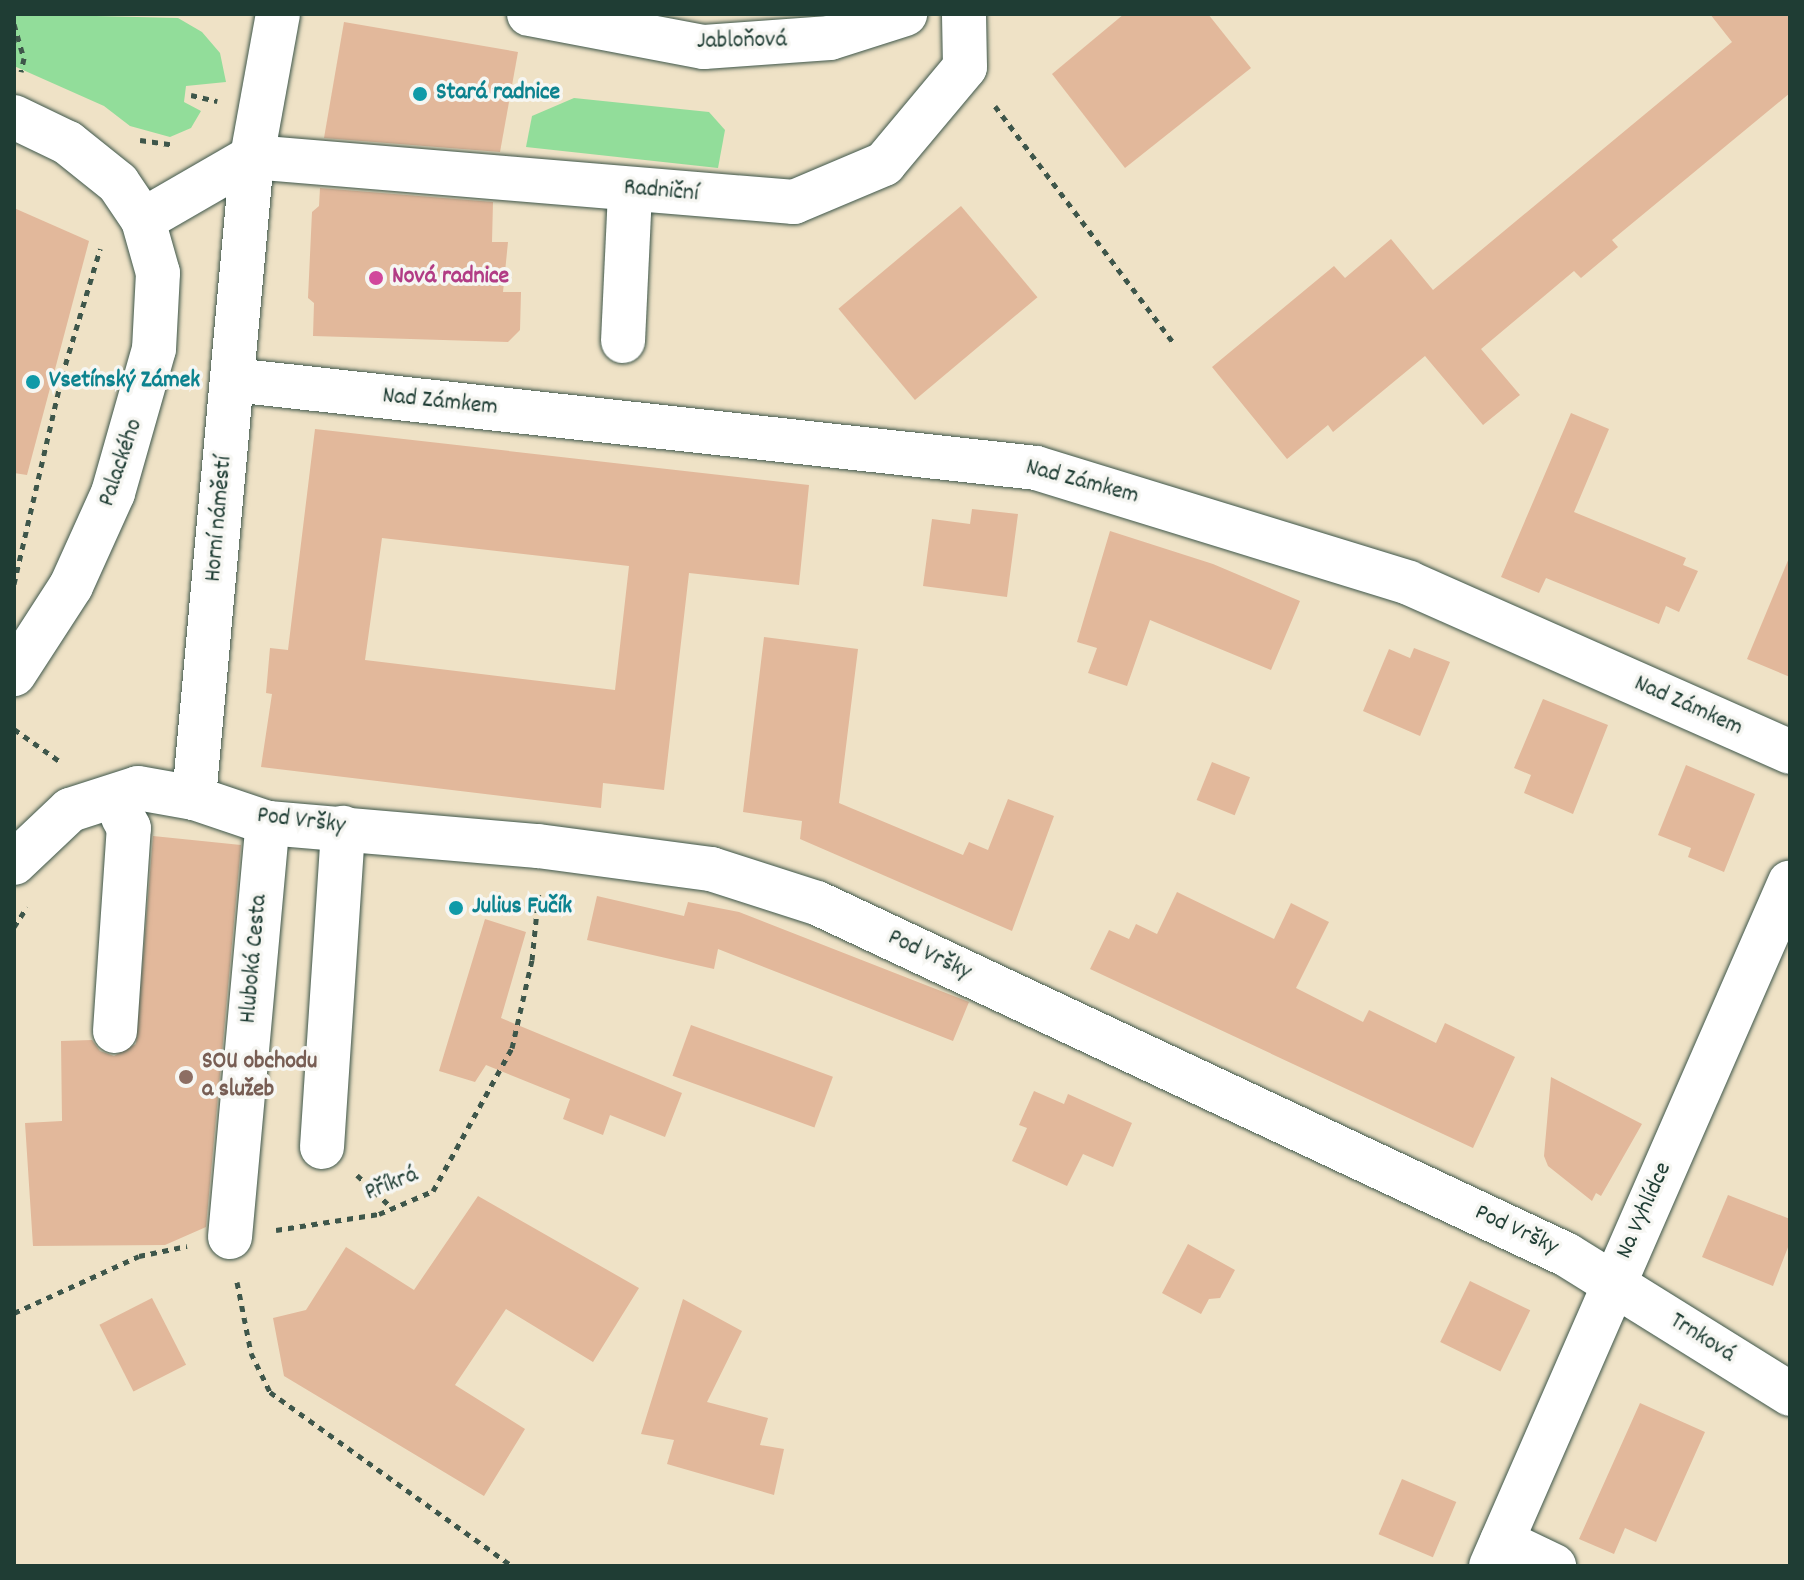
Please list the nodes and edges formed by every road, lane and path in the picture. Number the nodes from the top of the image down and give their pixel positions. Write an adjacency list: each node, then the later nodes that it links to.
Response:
1 (278, 14): 13 (street, Horní náměstí)
2 (529, 14): 3 (street, Jabloňová)
3 (905, 14)
4 (964, 14): 14 (street, Radniční)
5 (14, 24): 6 (path)
6 (14, 78)
7 (989, 98): 18 (path)
8 (217, 101): 9 (path)
9 (215, 109)
10 (14, 117): 15 (street, Palackého)
11 (128, 132): 12 (path)
12 (186, 140)
13 (252, 157): 14 (street, Radniční); 15 (street); 19 (street, Horní náměstí)
14 (630, 190): 17 (street)
15 (143, 220): 21 (street, Palackého)
16 (101, 238): 20 (path)
17 (623, 341)
18 (1175, 345)
19 (233, 380): 23 (street, Nad Zámkem); 25 (street, Horní náměstí)
20 (14, 585)
21 (14, 674)
22 (14, 729): 24 (path)
23 (1790, 752)
24 (75, 772)
25 (194, 798): 26 (street); 27 (street, Pod Vršky)
26 (118, 806): 30 (street); 32 (street)
27 (268, 823): 28 (street, Pod Vršky); 35 (street, Hluboká Cesta)
28 (343, 828): 29 (street, Pod Vršky); 33 (street)
29 (538, 846): 34 (path, Příkrá); 36 (street, Pod Vršky)
30 (14, 863)
31 (1790, 882): 36 (street, Na Vyhlídce)
32 (115, 1031)
33 (338, 1160): 34 (path)
34 (392, 1208): 35 (path, Příkrá)
35 (233, 1258): 37 (path, Příkrá); 40 (path)
36 (1613, 1283): 38 (street, Trnková); 39 (street, Na Vyhlídce)
37 (14, 1313)
38 (1790, 1394)
39 (1496, 1553): 41 (street, Na Vyhlídce)
40 (512, 1566)
41 (1554, 1566)

